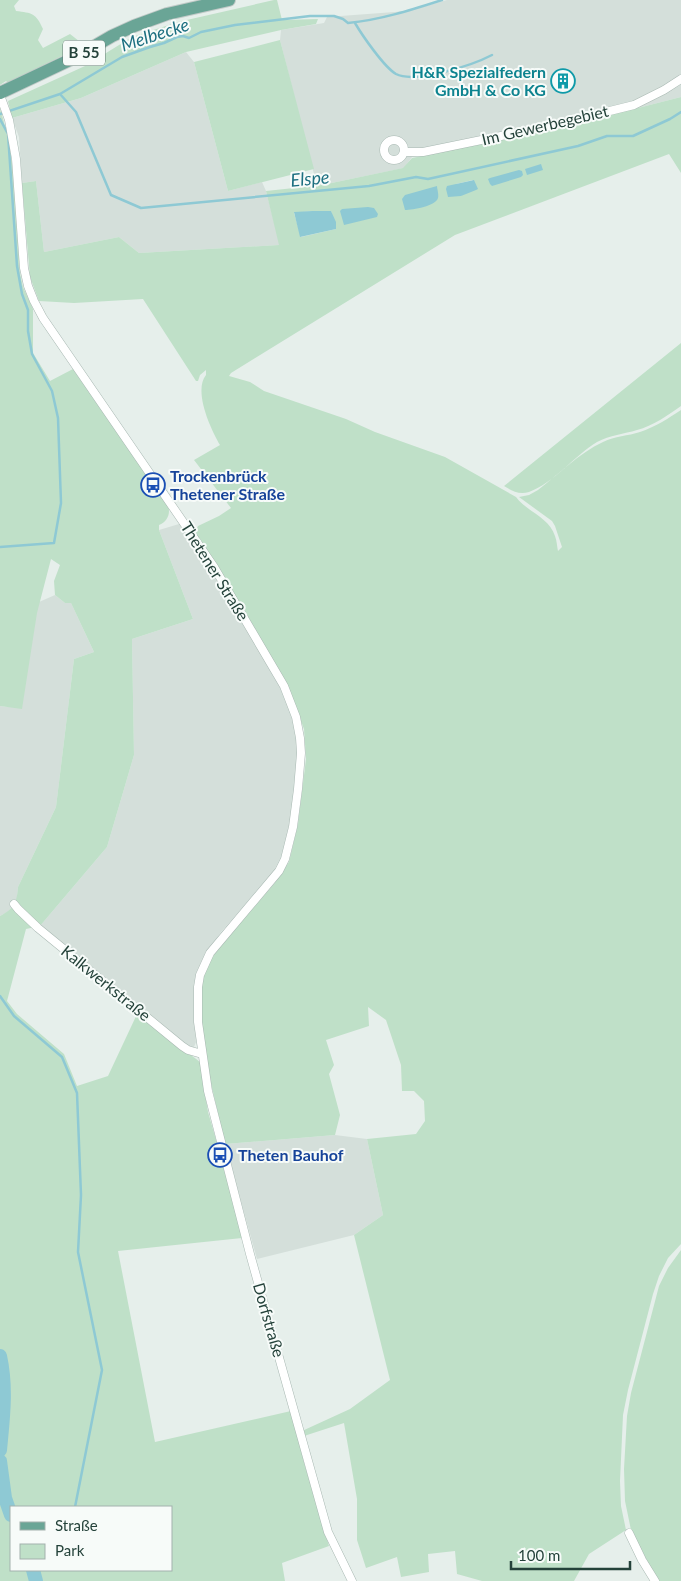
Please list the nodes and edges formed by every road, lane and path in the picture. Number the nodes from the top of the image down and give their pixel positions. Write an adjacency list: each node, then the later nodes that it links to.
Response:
1 (229, 0): 3 (main road, B 55)
2 (681, 79): 4 (street, Im Gewerbegebiet)
3 (1, 97): 6 (street, Thetener Straße)
4 (404, 152)
5 (14, 904): 6 (street, Kalkwerkstraße)
6 (202, 1054): 8 (street, Dorfstraße)
7 (629, 1533): 9 (street)
8 (352, 1581)
9 (656, 1581)

